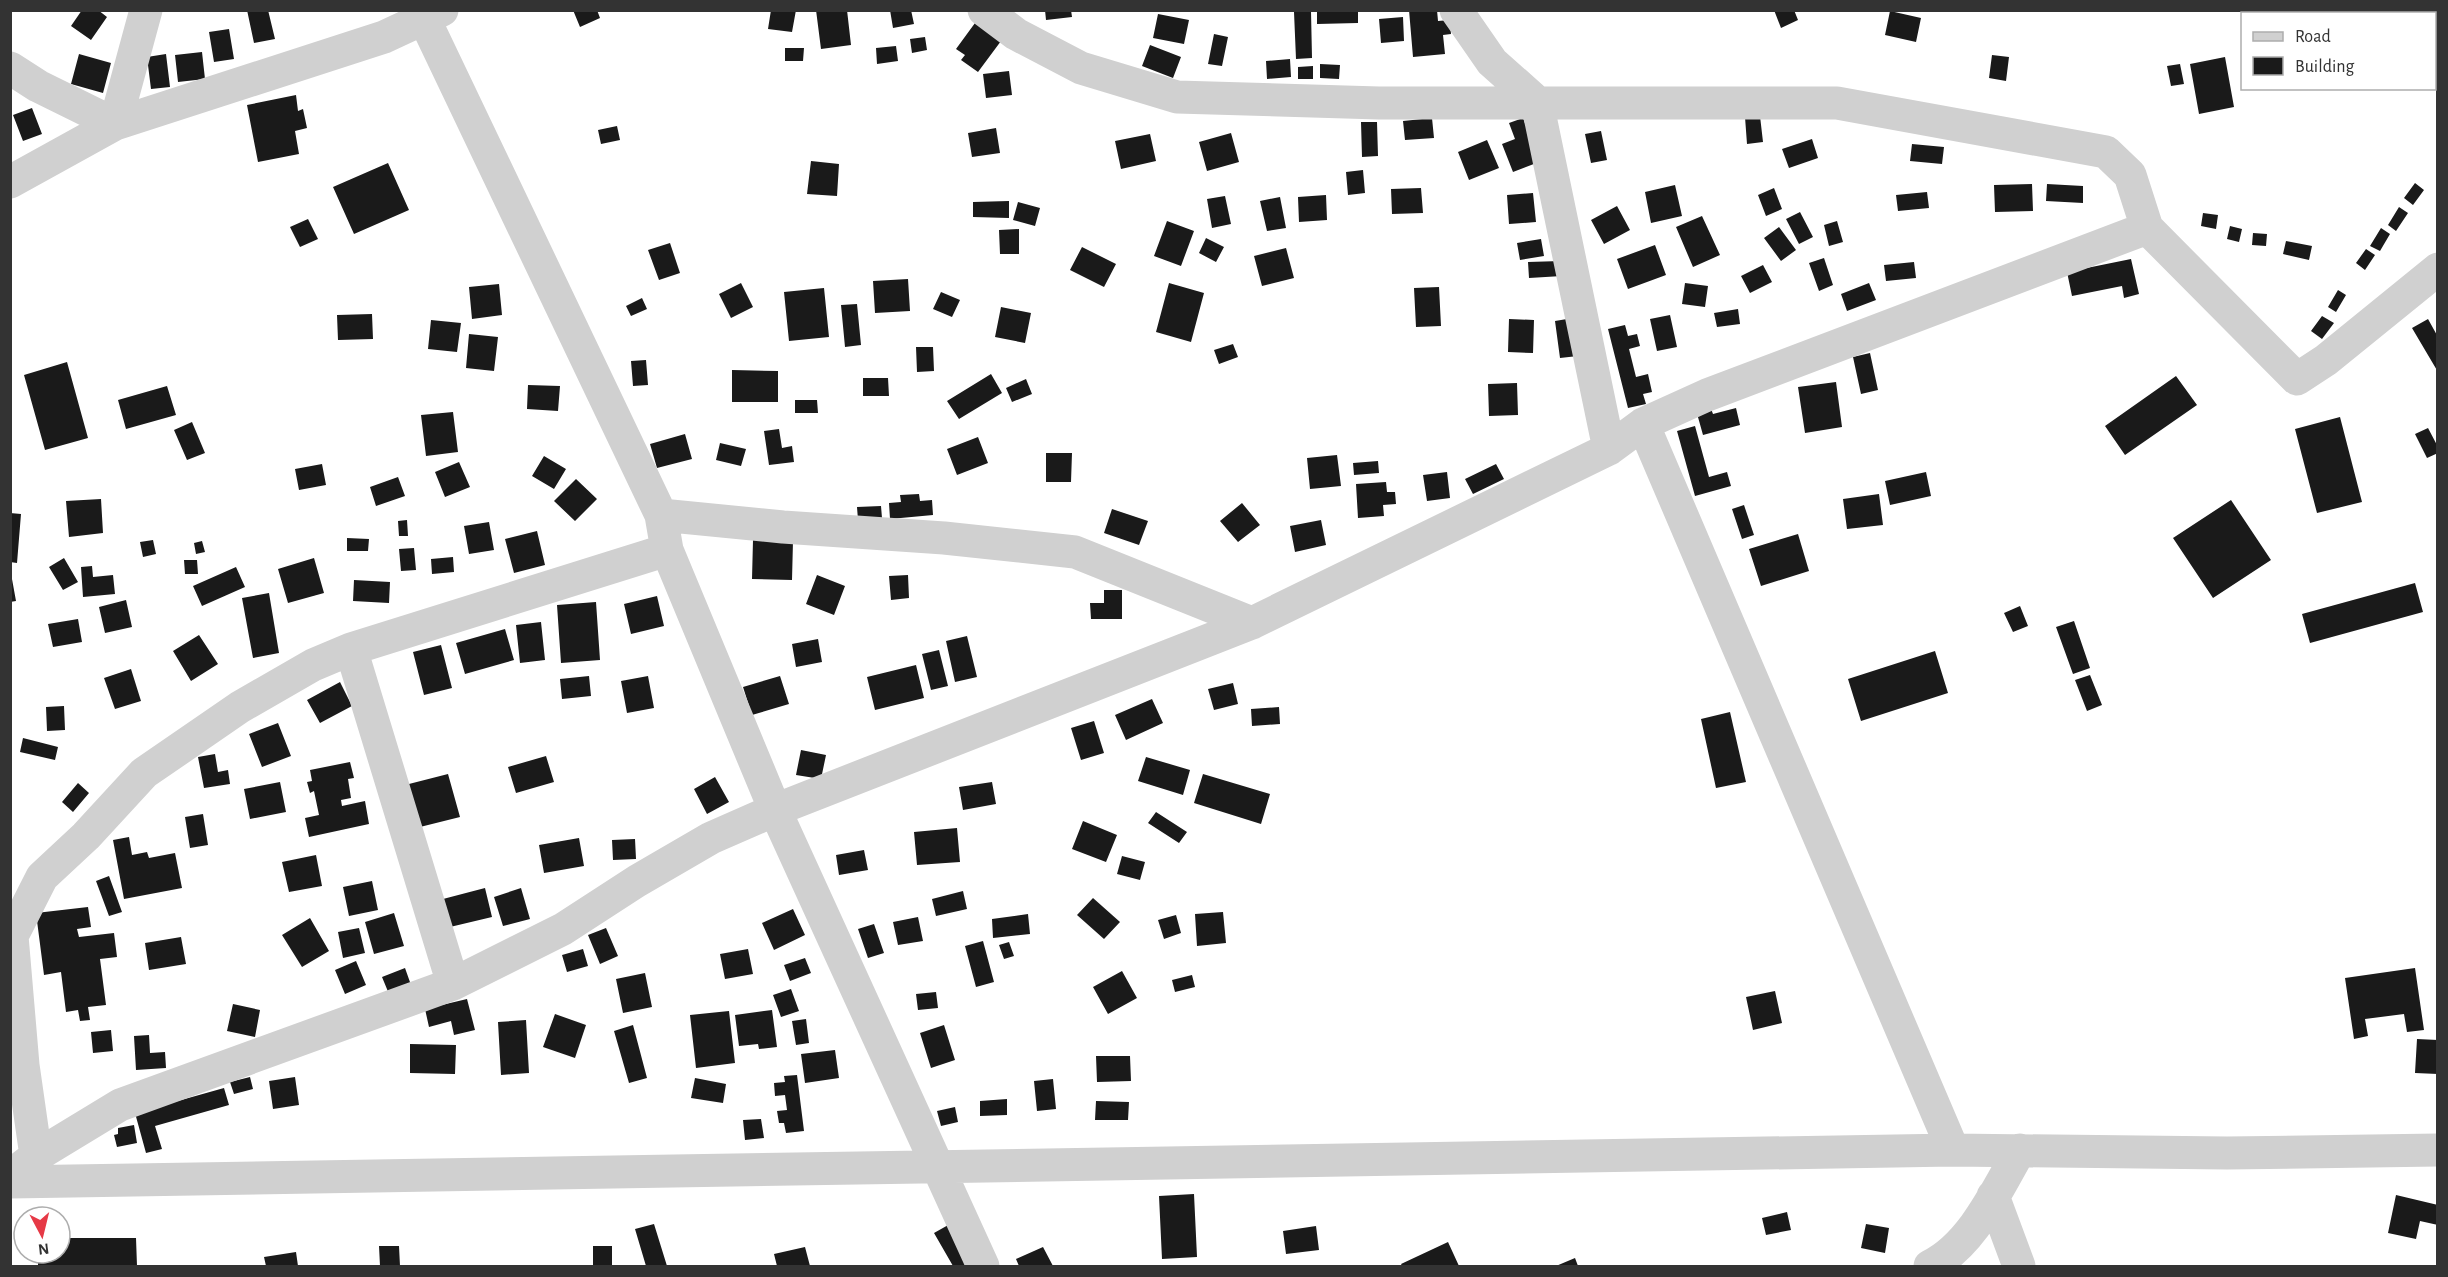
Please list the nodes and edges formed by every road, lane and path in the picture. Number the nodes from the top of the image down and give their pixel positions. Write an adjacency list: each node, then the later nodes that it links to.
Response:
1 (146, 10): 7 (street)
2 (984, 10): 6 (street)
3 (1456, 10): 6 (street)
4 (429, 13): 7 (street); 13 (street)
5 (10, 68): 7 (street)
6 (1537, 102): 9 (street); 12 (street)
7 (115, 124): 8 (street)
8 (10, 182)
9 (2147, 228): 10 (street); 11 (street)
10 (2438, 268)
11 (1643, 424): 12 (street); 19 (street)
12 (1610, 449): 15 (street)
13 (661, 515): 14 (street); 15 (street)
14 (667, 550): 16 (street); 17 (street)
15 (1252, 623): 17 (street)
16 (351, 649): 18 (street); 22 (street)
17 (775, 810): 18 (street); 23 (street)
18 (453, 984): 22 (street)
19 (1953, 1150): 20 (street); 23 (street)
20 (2020, 1150): 21 (street); 26 (street)
21 (2438, 1150)
22 (36, 1156): 24 (street)
23 (936, 1167): 25 (street); 27 (street)
24 (10, 1176)
25 (10, 1182)
26 (1992, 1196): 28 (street); 29 (street)
27 (983, 1266)
28 (1930, 1266)
29 (2019, 1266)

